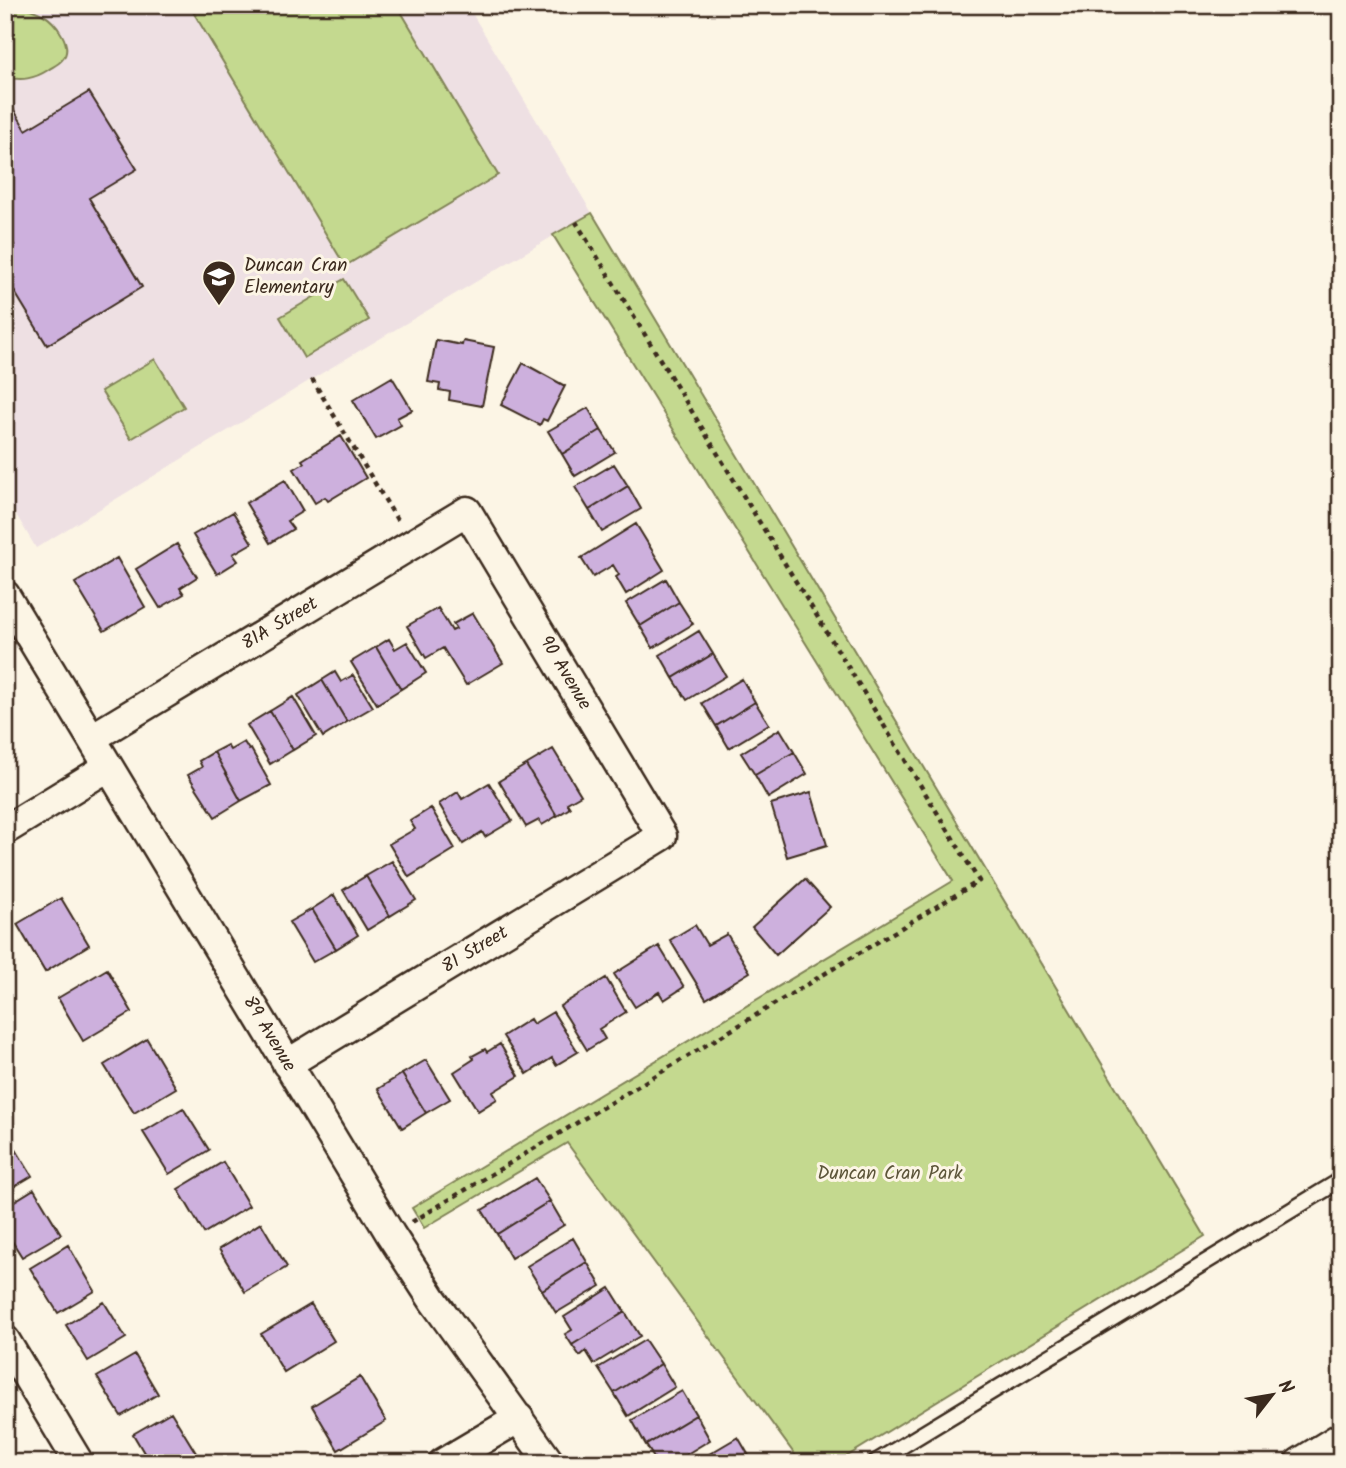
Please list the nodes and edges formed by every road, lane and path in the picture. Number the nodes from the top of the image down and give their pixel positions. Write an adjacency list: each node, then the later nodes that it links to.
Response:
1 (576, 222): 12 (path)
2 (312, 379): 4 (path)
3 (467, 511): 4 (street, 81A Street); 9 (street, 90 Avenue)
4 (412, 544): 6 (street, 81A Street)
5 (5, 595): 6 (street, 89 Avenue)
6 (92, 738): 7 (street, 89 Avenue)
7 (108, 766): 8 (street); 10 (street, 89 Avenue)
8 (5, 830)
9 (662, 836): 10 (street, 81 Street)
10 (287, 1064): 12 (street, 89 Avenue)
11 (1341, 1180): 19 (lane)
12 (391, 1235): 14 (street, 89 Avenue)
13 (5, 1340): 16 (street)
14 (519, 1418): 17 (street); 18 (street, 89 Avenue)
15 (1341, 1437): 20 (street)
16 (79, 1463)
17 (443, 1463)
18 (550, 1463)
19 (874, 1463)
20 (1298, 1463)

